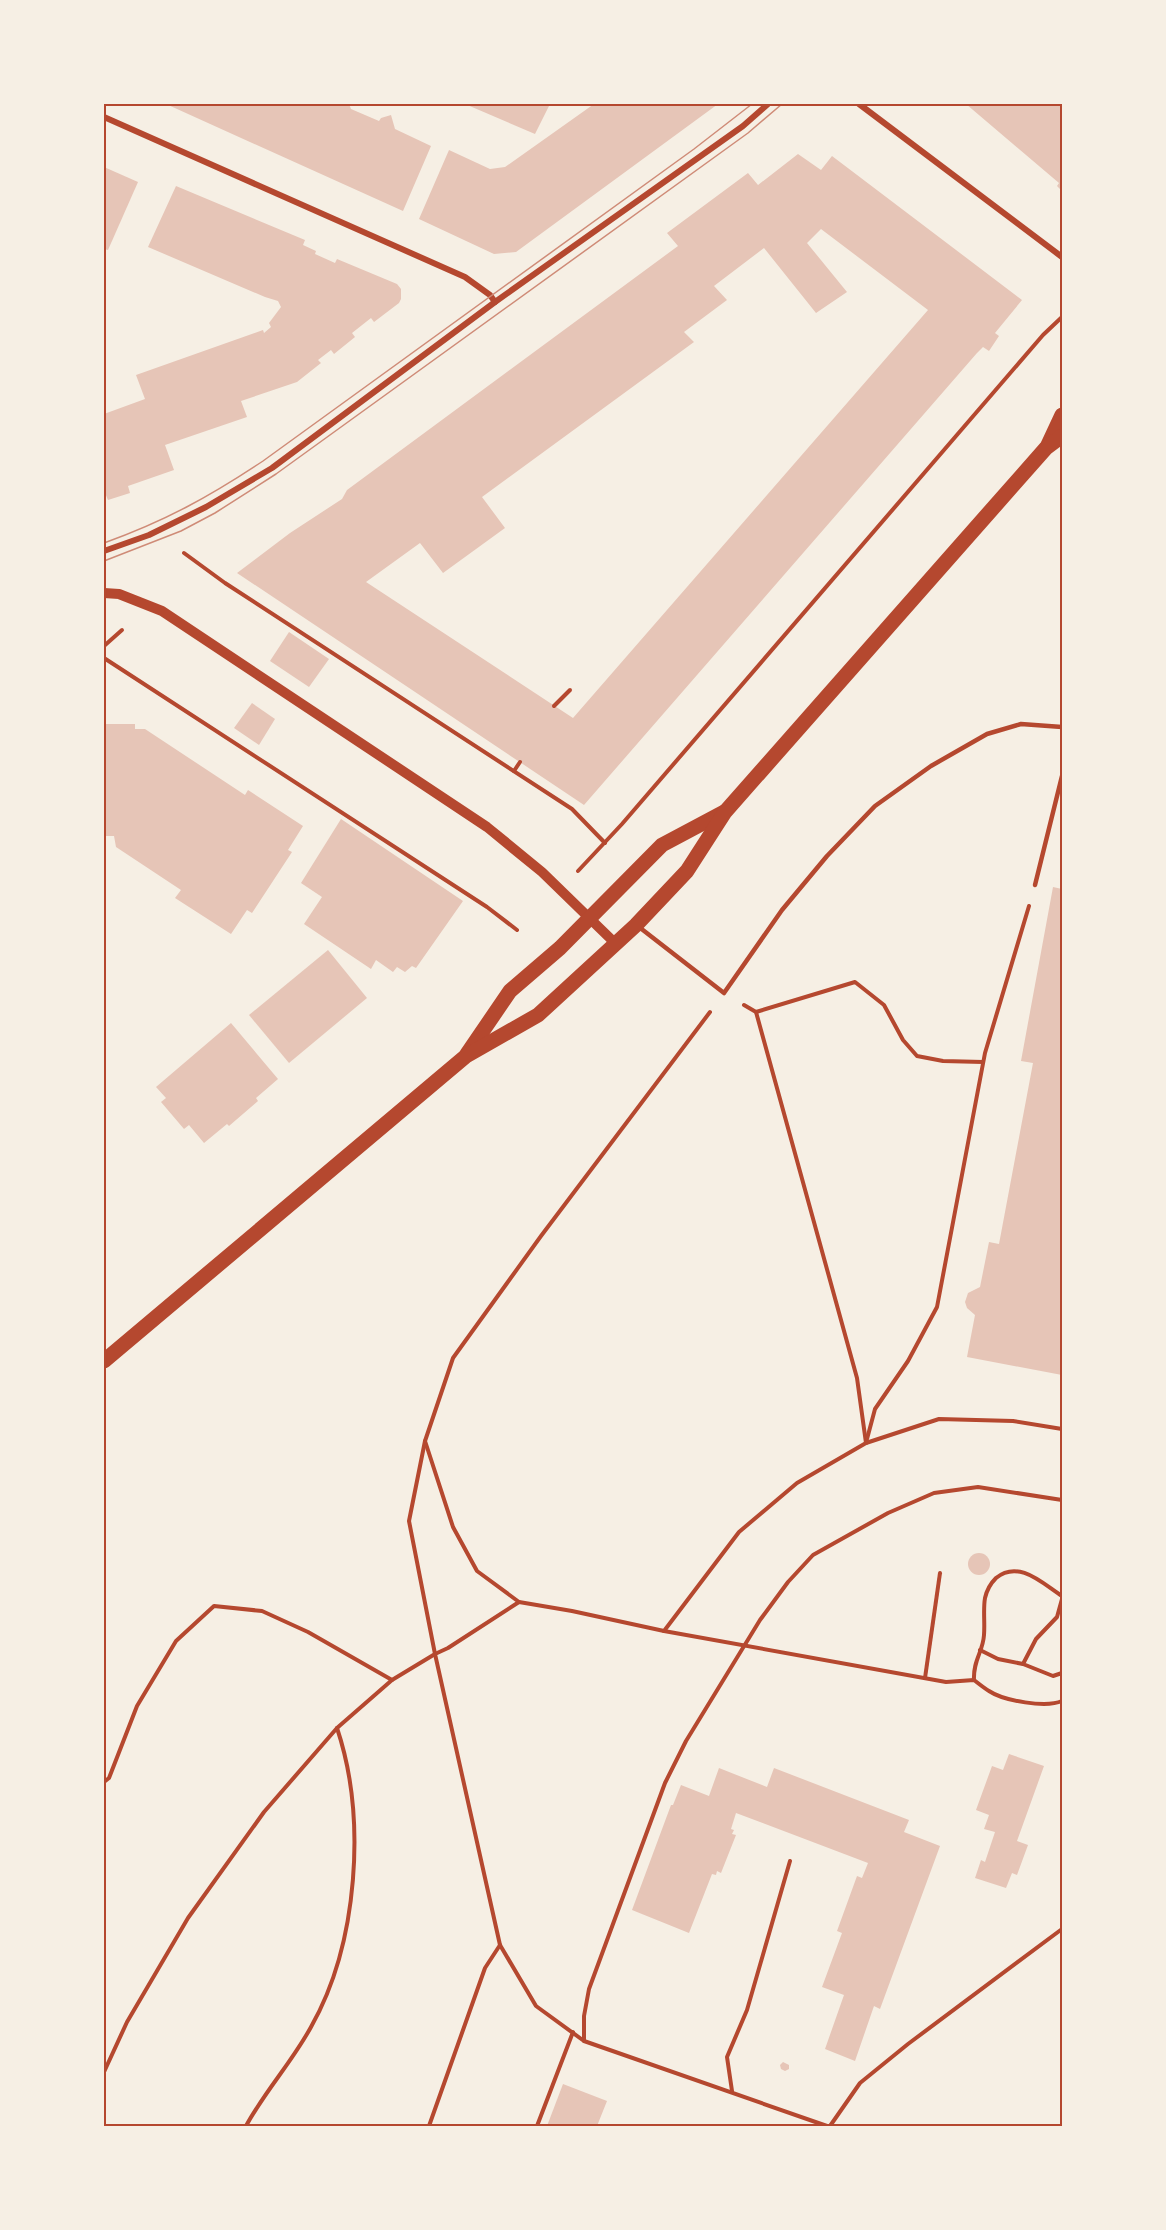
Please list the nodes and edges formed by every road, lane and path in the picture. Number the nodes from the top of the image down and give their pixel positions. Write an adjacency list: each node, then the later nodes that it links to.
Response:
1 (768, 104): 5 (street)
2 (859, 104): 4 (street)
3 (104, 117): 5 (street)
4 (1062, 258)
5 (495, 302): 10 (street)
6 (1062, 316): 23 (path)
7 (1062, 415): 9 (main road)
8 (1062, 436): 9 (main road)
9 (1046, 448): 22 (main road)
10 (104, 551)
11 (184, 553): 20 (path)
12 (104, 593): 26 (street)
13 (122, 630): 14 (path)
14 (104, 646)
15 (104, 658): 28 (path)
16 (570, 690): 17 (path)
17 (554, 706)
18 (1062, 727): 30 (lane)
19 (520, 762): 20 (path)
20 (514, 771): 23 (path)
21 (1062, 776): 25 (lane)
22 (725, 812): 26 (main road); 27 (main road)
23 (605, 843): 24 (path)
24 (578, 872)
25 (1035, 885): 34 (path)
26 (589, 918): 29 (street); 33 (main road)
27 (636, 925): 29 (main road); 30 (lane)
28 (517, 930)
29 (616, 944): 33 (main road)
30 (724, 993): 37 (path)
31 (741, 1003): 32 (path)
32 (756, 1012): 34 (path); 38 (path)
33 (465, 1056): 35 (main road)
34 (983, 1062): 38 (path)
35 (104, 1361)
36 (1062, 1430): 38 (path)
37 (425, 1441): 42 (path); 46 (path)
38 (866, 1443): 43 (path)
39 (1062, 1500): 44 (path)
40 (940, 1573): 49 (path)
41 (1062, 1597): 45 (path); 47 (path)
42 (519, 1602): 43 (path); 46 (path)
43 (664, 1631): 44 (path)
44 (743, 1646): 49 (path); 59 (path)
45 (980, 1650): 47 (path); 51 (path)
46 (435, 1654): 50 (path); 57 (path)
47 (1023, 1664): 48 (path)
48 (1062, 1673)
49 (925, 1678): 51 (path)
50 (392, 1680): 53 (path); 54 (path)
51 (974, 1680): 52 (path)
52 (1062, 1701)
53 (337, 1728): 60 (path); 62 (path)
54 (104, 1782)
55 (790, 1861): 61 (path)
56 (1062, 1929): 65 (path)
57 (500, 1945): 58 (path); 63 (path)
58 (573, 2032): 59 (path); 64 (path)
59 (584, 2041): 61 (path)
60 (104, 2072)
61 (732, 2091): 65 (path)
62 (246, 2127)
63 (429, 2127)
64 (537, 2127)
65 (829, 2127)

